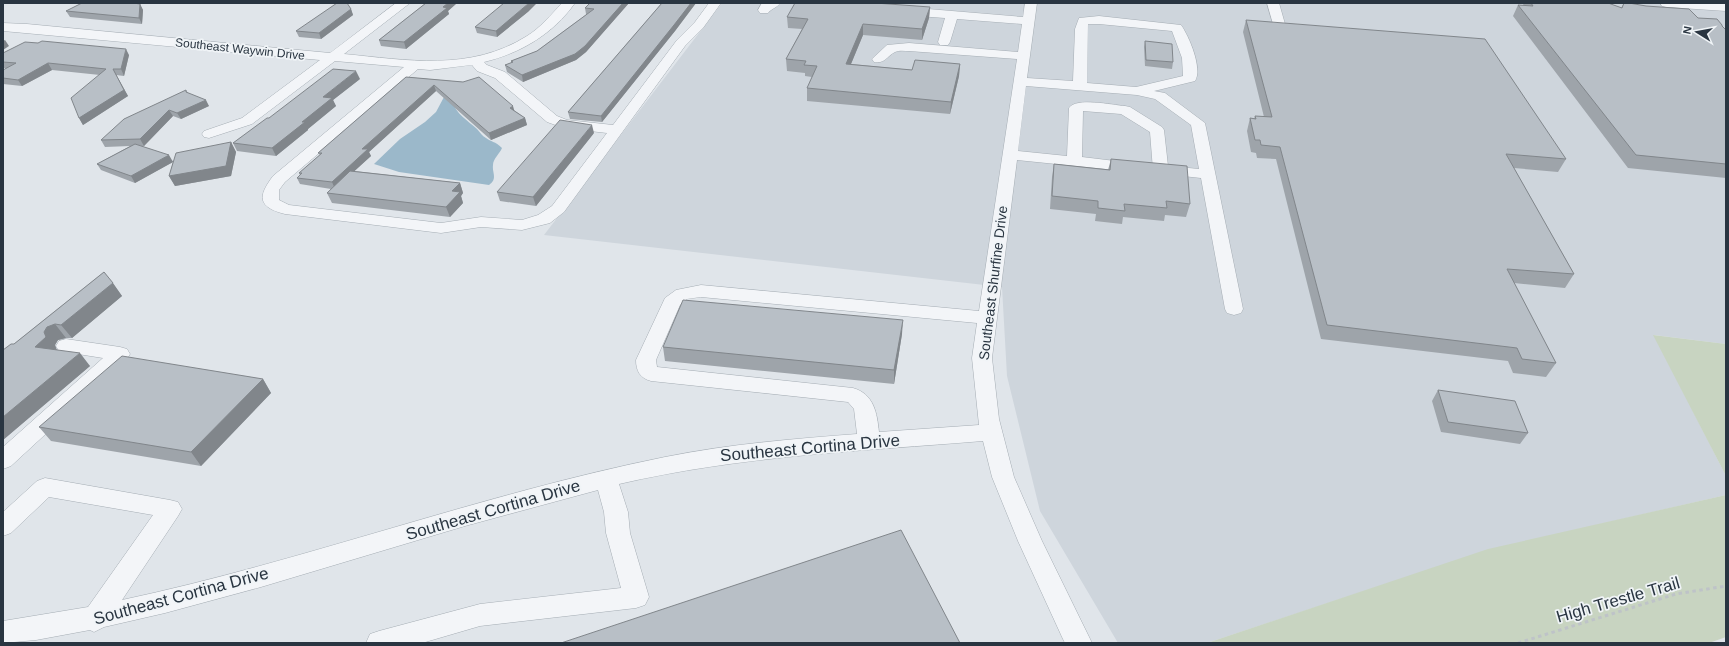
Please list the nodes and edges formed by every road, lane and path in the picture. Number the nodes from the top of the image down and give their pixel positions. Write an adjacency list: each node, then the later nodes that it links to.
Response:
1 (404, 3): 18 (street)
2 (570, 3): 20 (street, Southeast Waywin Drive)
3 (715, 3): 25 (street)
4 (774, 3): 8 (street)
5 (1273, 3): 14 (street)
6 (1666, 3): 7 (street)
7 (1726, 7)
8 (764, 10)
9 (891, 10): 11 (street)
10 (1030, 12): 11 (street); 17 (street, Southeast Shurfine Drive)
11 (952, 15): 16 (street)
12 (3, 27): 13 (street, Southeast Waywin Drive)
13 (51, 30): 15 (street); 18 (street, Southeast Waywin Drive)
14 (1281, 31)
15 (28, 42)
16 (944, 42)
17 (1023, 56): 19 (street); 22 (street, Southeast Shurfine Drive)
18 (330, 58): 21 (street, Southeast Waywin Drive); 26 (street)
19 (879, 59)
20 (476, 61): 21 (street, Southeast Waywin Drive); 25 (street)
21 (415, 65): 25 (street)
22 (1020, 81): 23 (street); 27 (street, Southeast Shurfine Drive)
23 (1080, 86): 24 (street); 24 (street)
24 (1137, 91): 30 (street)
25 (616, 130)
26 (209, 134)
27 (1009, 155): 28 (street); 32 (street, Southeast Shurfine Drive)
28 (1074, 161): 29 (street); 29 (street)
29 (1160, 170): 30 (street)
30 (1207, 174): 31 (street)
31 (1234, 309)
32 (987, 318): 34 (street, Southeast Shurfine Drive); 35 (street)
33 (66, 346): 36 (street)
34 (991, 432): 35 (street, Southeast Cortina Drive); 43 (street, Southeast Shurfine Drive)
35 (869, 442): 37 (street, Southeast Cortina Drive)
36 (3, 460)
37 (606, 479): 40 (street, Southeast Cortina Drive); 42 (street)
38 (3, 526): 40 (street)
39 (1726, 586): 44 (path, High Trestle Trail)
40 (94, 620): 41 (street, Southeast Cortina Drive)
41 (3, 633)
42 (379, 643)
43 (1079, 643)
44 (1518, 643)

